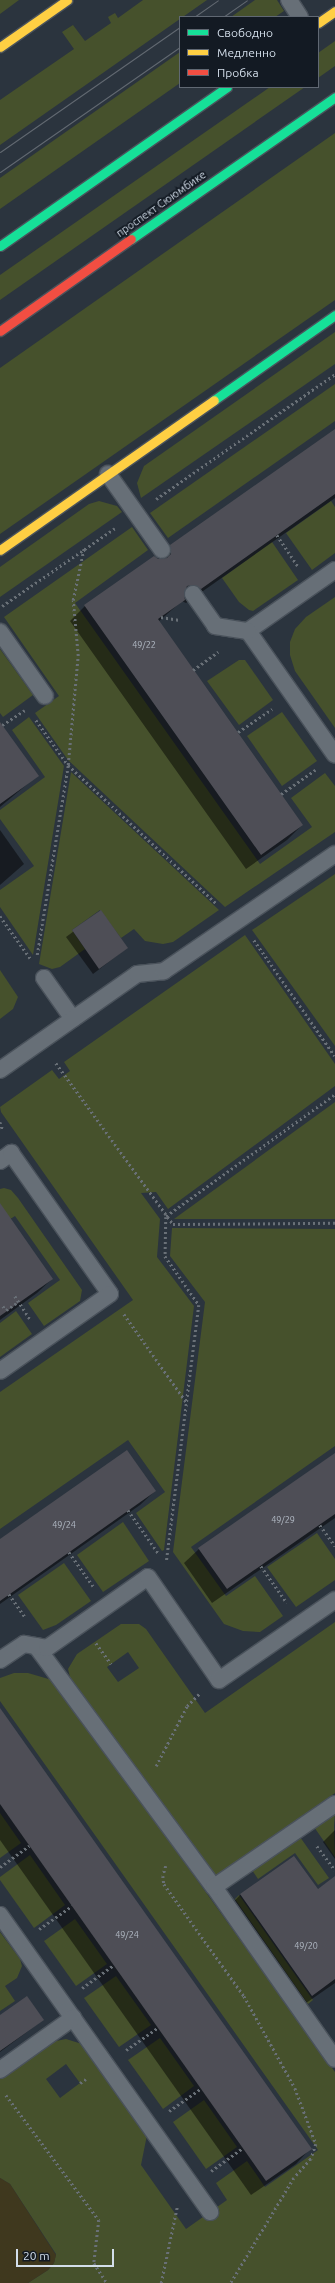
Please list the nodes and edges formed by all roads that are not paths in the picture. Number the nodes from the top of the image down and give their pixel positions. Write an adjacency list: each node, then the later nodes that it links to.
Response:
1 (67, 0): 6 (main road)
2 (289, 0): 4 (lane)
3 (335, 11): 5 (main road)
4 (299, 16)
5 (319, 22)
6 (0, 47)
7 (226, 88): 9 (main road)
8 (335, 97): 11 (main road, проспект Сююмбике)
9 (0, 246)
10 (335, 315): 12 (main road)
11 (0, 331)
12 (108, 474): 13 (main road); 14 (lane)
13 (0, 550)
14 (162, 550)
15 (335, 570): 17 (lane)
16 (193, 594): 17 (lane)
17 (248, 631): 20 (lane)
18 (0, 632): 19 (lane)
19 (45, 696)
20 (335, 755)
21 (335, 854): 23 (lane)
22 (39, 972): 23 (lane)
23 (73, 1019): 24 (lane)
24 (0, 1070)
25 (0, 1161): 26 (lane)
26 (0, 1371)
27 (335, 1600): 28 (lane)
28 (36, 1646): 29 (lane); 31 (lane)
29 (0, 1660)
30 (335, 1804): 31 (lane)
31 (214, 1886): 34 (lane)
32 (0, 1915): 33 (lane)
33 (73, 2018): 35 (lane); 36 (lane)
34 (335, 2059)
35 (0, 2070)
36 (210, 2212)

